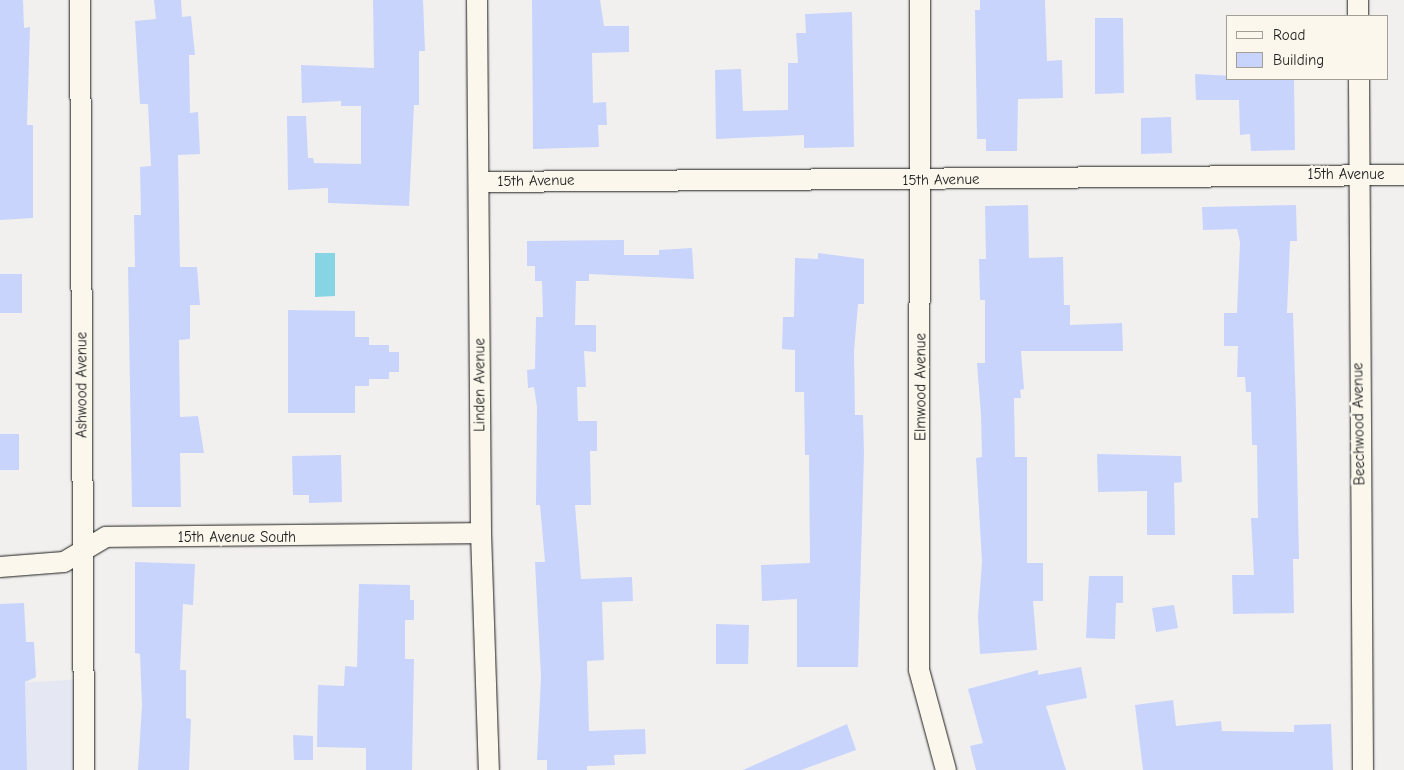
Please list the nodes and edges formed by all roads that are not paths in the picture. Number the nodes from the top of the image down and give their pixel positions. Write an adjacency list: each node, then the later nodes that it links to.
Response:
1 (80, 0): 12 (street, Ashwood Avenue)
2 (477, 0): 10 (street, Linden Avenue)
3 (920, 0): 9 (street, Elmwood Avenue)
4 (1358, 0): 5 (street)
5 (1358, 15)
6 (1359, 80): 7 (street, Beechwood Avenue)
7 (1360, 175): 8 (street, 15th Avenue); 9 (street, 15th Avenue); 17 (street, Beechwood Avenue)
8 (1404, 175)
9 (922, 180): 10 (street, 15th Avenue); 16 (street, Elmwood Avenue)
10 (479, 182): 11 (street, Linden Avenue)
11 (481, 533): 12 (street, 15th Avenue South); 15 (street, Linden Avenue)
12 (83, 550): 13 (street, 15th Avenue South); 14 (street, Ashwood Avenue)
13 (0, 567)
14 (84, 770)
15 (489, 770)
16 (946, 770)
17 (1363, 770)

